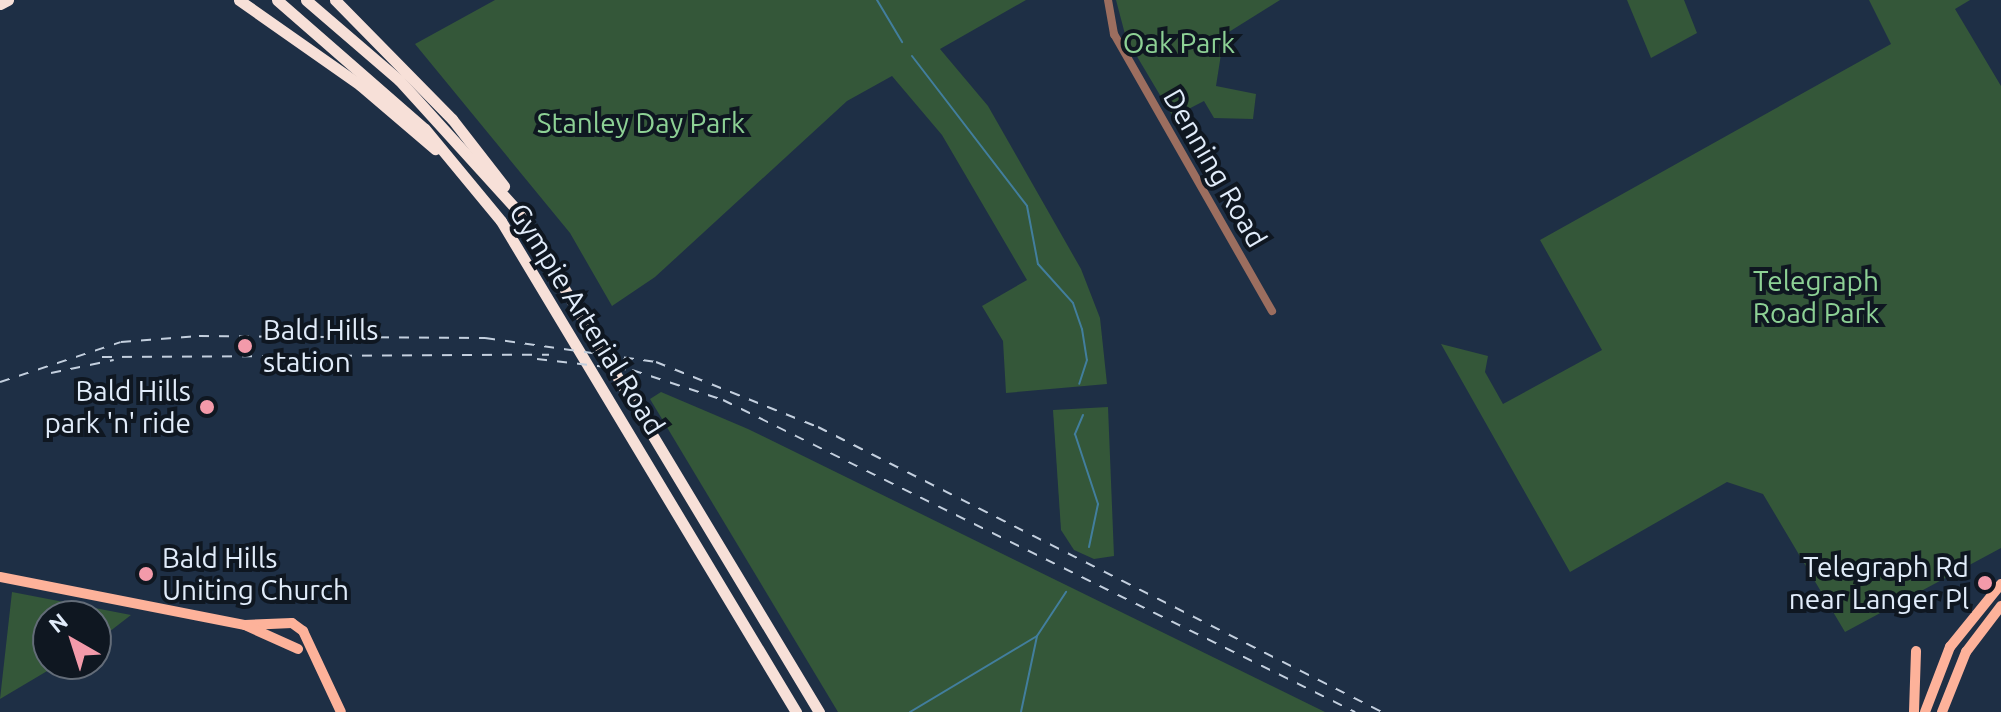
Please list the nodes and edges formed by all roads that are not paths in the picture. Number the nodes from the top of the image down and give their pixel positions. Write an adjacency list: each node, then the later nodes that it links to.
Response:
1 (8, 0): 7 (highway)
2 (239, 0): 8 (highway)
3 (277, 0): 8 (highway, Gympie Arterial Road)
4 (306, 0): 9 (highway, Gympie Arterial Road)
5 (335, 0): 9 (highway)
6 (1108, 0): 10 (street, Denning Road)
7 (0, 4)
8 (457, 167): 20 (highway, Gympie Arterial Road)
9 (517, 210): 21 (highway, Gympie Arterial Road)
10 (1272, 311)
11 (0, 577): 15 (main road)
12 (2001, 584): 23 (main road)
13 (2001, 606): 24 (main road)
14 (271, 624): 15 (main road); 16 (main road); 17 (main road)
15 (245, 625): 16 (main road)
16 (270, 637): 17 (main road)
17 (301, 646): 19 (main road)
18 (1916, 651): 22 (main road)
19 (341, 712)
20 (796, 712)
21 (819, 712)
22 (1914, 712)
23 (1925, 712)
24 (1942, 712)

